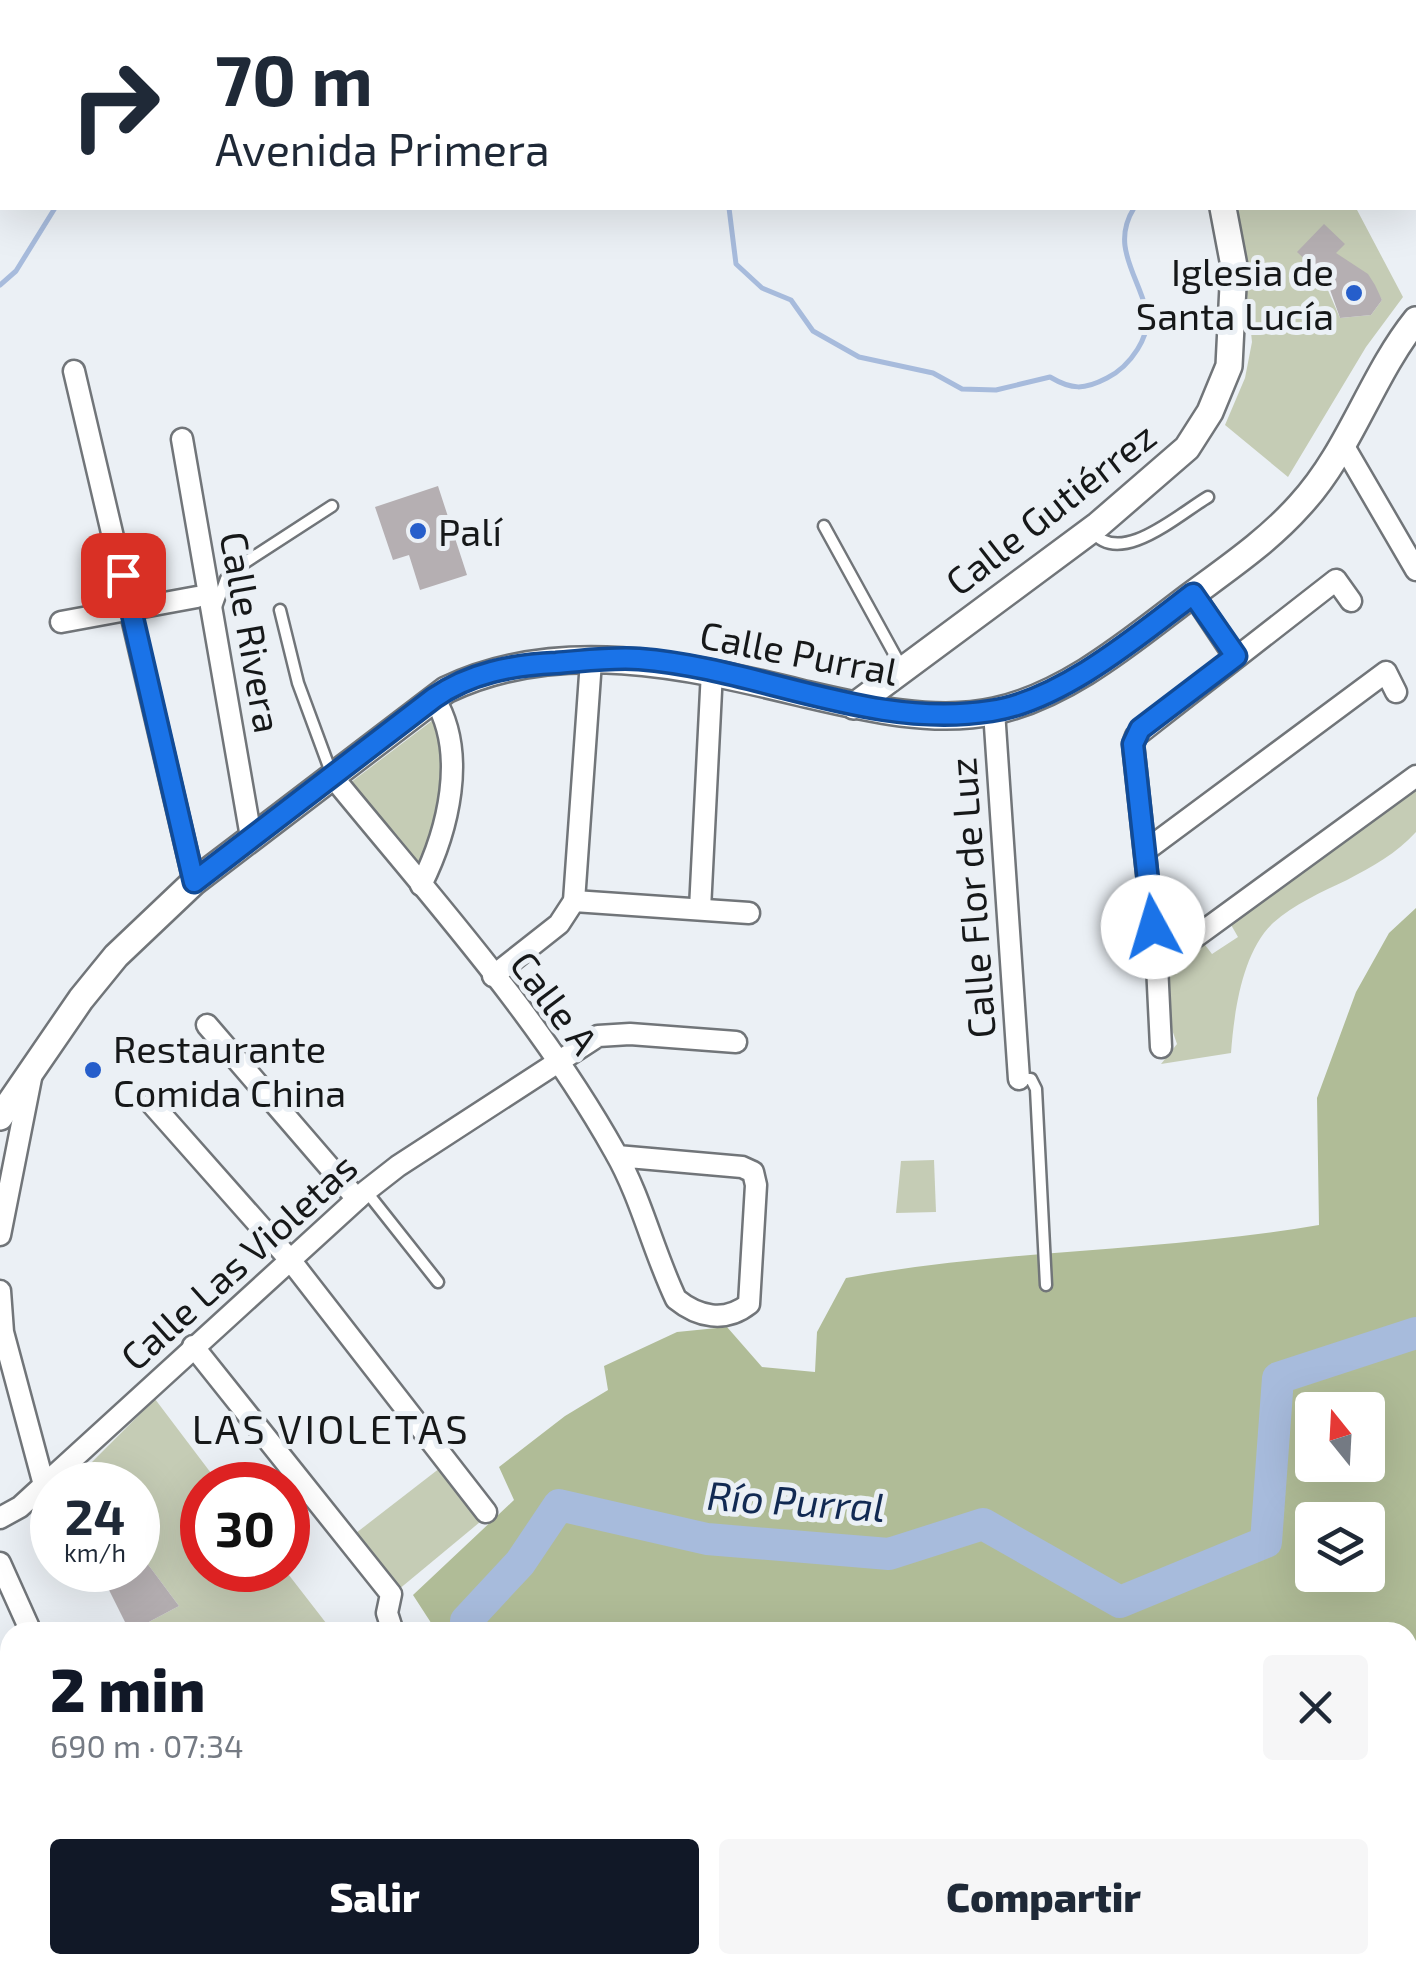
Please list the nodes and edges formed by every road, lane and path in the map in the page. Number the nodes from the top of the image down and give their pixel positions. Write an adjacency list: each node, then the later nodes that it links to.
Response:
1 (1224, 210): 9 (street, Calle Gutiérrez)
2 (1416, 320): 5 (street, Calle Purral)
3 (74, 371): 14 (street)
4 (182, 439): 16 (street, Calle Rivera)
5 (1342, 443): 10 (street); 11 (street, Calle Purral)
6 (1208, 496): 9 (lane)
7 (332, 506): 16 (lane)
8 (824, 526): 20 (lane)
9 (1091, 530): 20 (street, Calle Gutiérrez)
10 (1416, 570)
11 (1193, 594): 18 (street); 25 (street, Calle Purral)
12 (196, 596): 14 (street)
13 (1351, 601): 18 (street)
14 (132, 609): 17 (street); 30 (street)
15 (280, 610): 26 (lane)
16 (214, 613): 28 (street, Calle Rivera)
17 (61, 622)
18 (1236, 656): 29 (street)
19 (591, 661): 21 (street, Calle Purral); 23 (street, Calle Purral); 32 (street)
20 (903, 669): 24 (street, Calle Gutiérrez)
21 (712, 672): 24 (street, Calle Purral); 33 (street)
22 (1396, 692): 29 (street)
23 (434, 698): 26 (street, Calle Purral); 31 (street)
24 (854, 706): 25 (street, Calle Purral)
25 (994, 711): 42 (street, Calle Flor de Luz)
26 (332, 776): 28 (street, Calle Purral); 31 (street, Calle A)
27 (1416, 776): 35 (street)
28 (251, 837): 30 (street, Calle Purral)
29 (1145, 851): 35 (street)
30 (194, 882): 41 (street, Calle Purral)
31 (421, 885): 36 (street, Calle A)
32 (574, 901): 33 (street); 36 (street)
33 (700, 910): 34 (street)
34 (749, 914)
35 (1157, 965): 39 (street)
36 (493, 976): 40 (street, Calle A)
37 (207, 1025): 46 (street)
38 (736, 1042): 40 (street, Calle Las Violetas)
39 (1161, 1047)
40 (558, 1062): 45 (street, Calle A); 46 (street, Calle Las Violetas)
41 (31, 1076): 44 (street, Calle Purral); 47 (street)
42 (1019, 1080): 50 (lane)
43 (152, 1104): 48 (street)
44 (0, 1117)
45 (618, 1156): 45 (street, Calle A)
46 (362, 1195): 48 (street, Calle Las Violetas); 49 (lane)
47 (0, 1235)
48 (290, 1261): 52 (street, Calle Las Violetas); 56 (street)
49 (438, 1282)
50 (1046, 1285)
51 (0, 1292): 53 (street)
52 (193, 1346): 54 (street, Calle Las Violetas); 60 (street)
53 (38, 1462)
54 (68, 1462)
55 (30, 1497): 57 (street, Calle Las Violetas)
56 (486, 1512)
57 (0, 1518)
58 (0, 1563): 59 (street)
59 (27, 1622)
60 (390, 1622)

